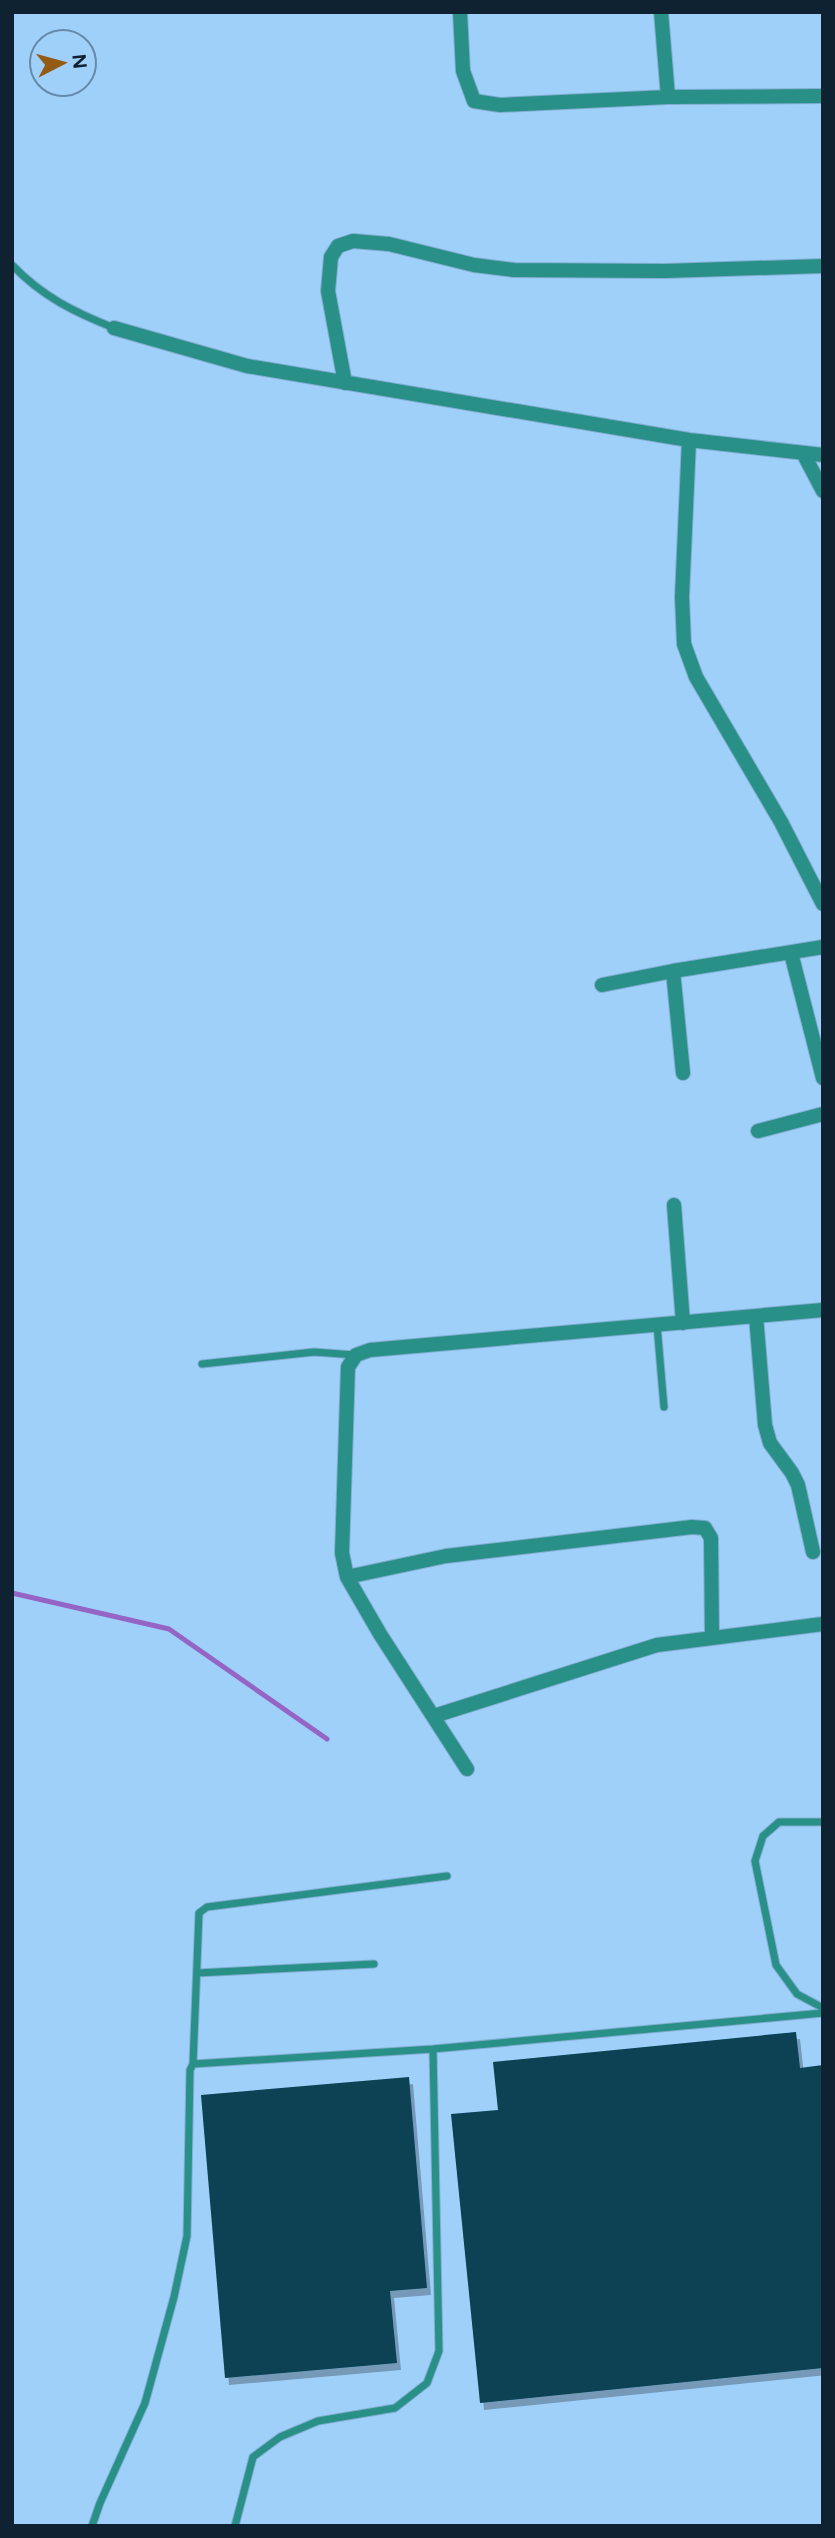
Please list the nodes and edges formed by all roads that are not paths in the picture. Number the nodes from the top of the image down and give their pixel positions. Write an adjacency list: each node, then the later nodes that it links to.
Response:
1 (460, 12): 4 (street)
2 (661, 12): 4 (street)
3 (823, 96): 4 (street)
4 (668, 97)
5 (12, 265): 7 (lane)
6 (823, 266): 8 (street)
7 (114, 328): 8 (street)
8 (345, 383): 9 (street)
9 (688, 440): 10 (street); 13 (street)
10 (803, 453): 11 (street); 12 (street)
11 (823, 455)
12 (823, 491)
13 (823, 904)
14 (823, 947): 15 (street)
15 (791, 953): 16 (street); 19 (street)
16 (673, 971): 17 (street); 18 (street)
17 (601, 985)
18 (682, 1073)
19 (823, 1078)
20 (823, 1114): 21 (street)
21 (758, 1131)
22 (674, 1206): 25 (street)
23 (823, 1310): 24 (street)
24 (756, 1316): 25 (street); 30 (street)
25 (683, 1323): 26 (street)
26 (657, 1325): 27 (street); 29 (lane)
27 (356, 1355): 28 (lane); 31 (street)
28 (202, 1364)
29 (664, 1407)
30 (813, 1552)
31 (347, 1577): 33 (street); 34 (street)
32 (823, 1624): 33 (street)
33 (712, 1636): 34 (street)
34 (434, 1716): 35 (street)
35 (467, 1769)
36 (823, 1822): 40 (lane)
37 (447, 1876): 39 (lane)
38 (374, 1964): 39 (lane)
39 (197, 1973): 42 (lane)
40 (823, 2010): 41 (lane)
41 (433, 2049): 42 (lane); 44 (lane)
42 (193, 2064): 43 (lane)
43 (92, 2526)
44 (235, 2526)

